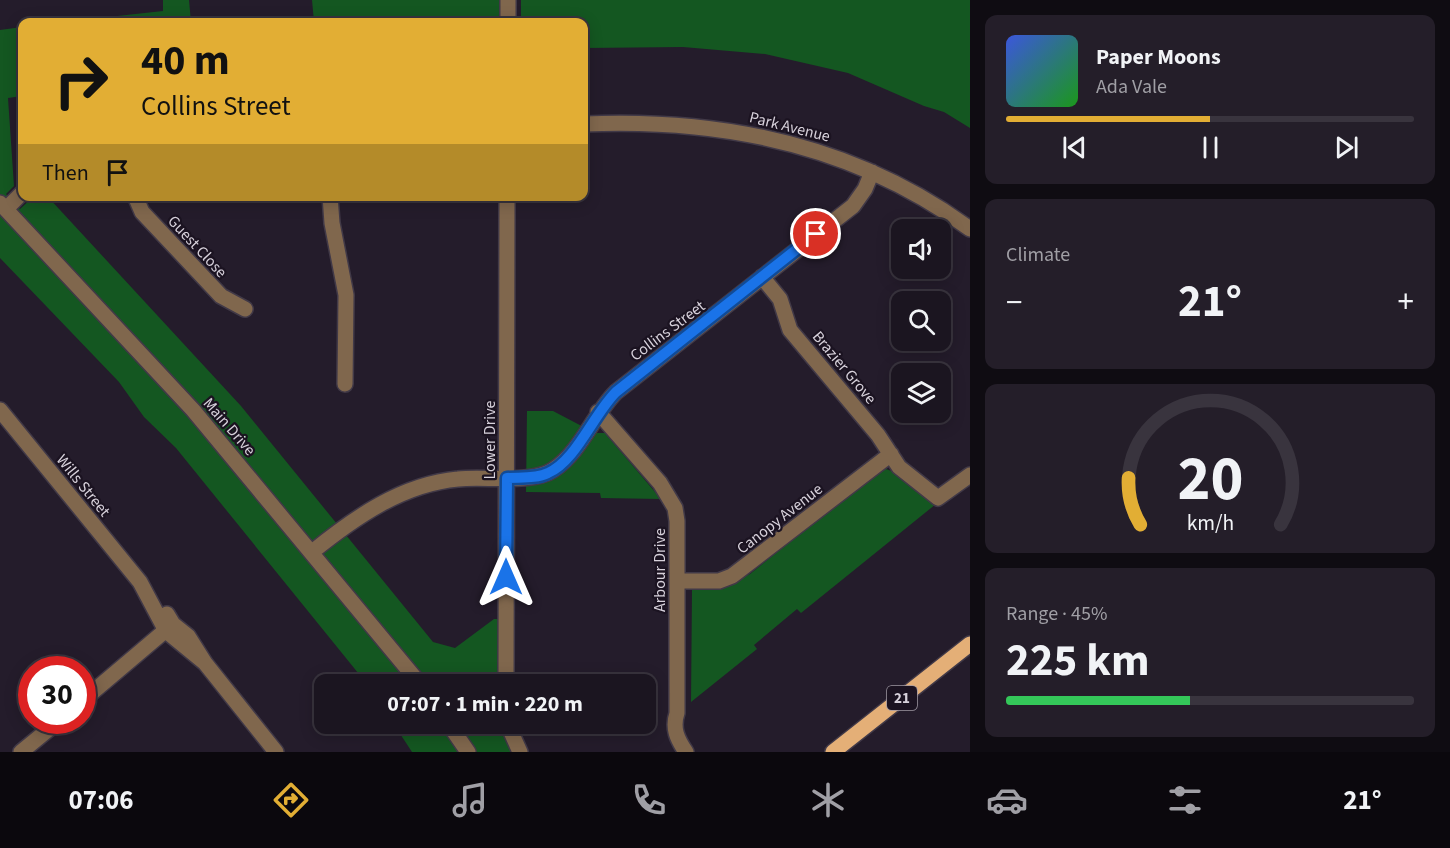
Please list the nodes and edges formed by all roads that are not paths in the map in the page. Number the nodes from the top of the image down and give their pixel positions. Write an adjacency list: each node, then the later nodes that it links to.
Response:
1 (508, 0): 2 (street)
2 (508, 18)
3 (588, 124): 4 (street, Park Avenue)
4 (872, 172): 10 (street, Park Avenue); 11 (street, Collins Street)
5 (18, 197): 9 (street)
6 (137, 201): 12 (street, Guest Close)
7 (330, 201): 13 (street)
8 (507, 201): 18 (street, Lower Drive)
9 (3, 206): 19 (street, Main Drive)
10 (970, 229)
11 (762, 277): 15 (street, Collins Street); 16 (street, Brazier Grove)
12 (245, 309)
13 (345, 384)
14 (0, 410): 21 (street, Wills Street)
15 (598, 412): 18 (street, Collins Street); 20 (street, Arbour Drive)
16 (891, 454): 17 (street, Brazier Grove); 20 (street, Canopy Avenue)
17 (970, 476)
18 (507, 478): 19 (street, Collins Street); 24 (street, Lower Drive)
19 (312, 552): 23 (street, Main Drive)
20 (677, 581): 35 (street, Arbour Drive)
21 (169, 628): 25 (street); 31 (street, Wills Street)
22 (970, 644): 36 (main road, 21)
23 (412, 674)
24 (506, 674)
25 (96, 689)
26 (43, 734): 30 (street)
27 (456, 734): 32 (street)
28 (509, 734): 33 (street)
29 (512, 734): 34 (street)
30 (21, 752)
31 (276, 752)
32 (468, 752)
33 (502, 752)
34 (520, 752)
35 (686, 752)
36 (833, 752)

